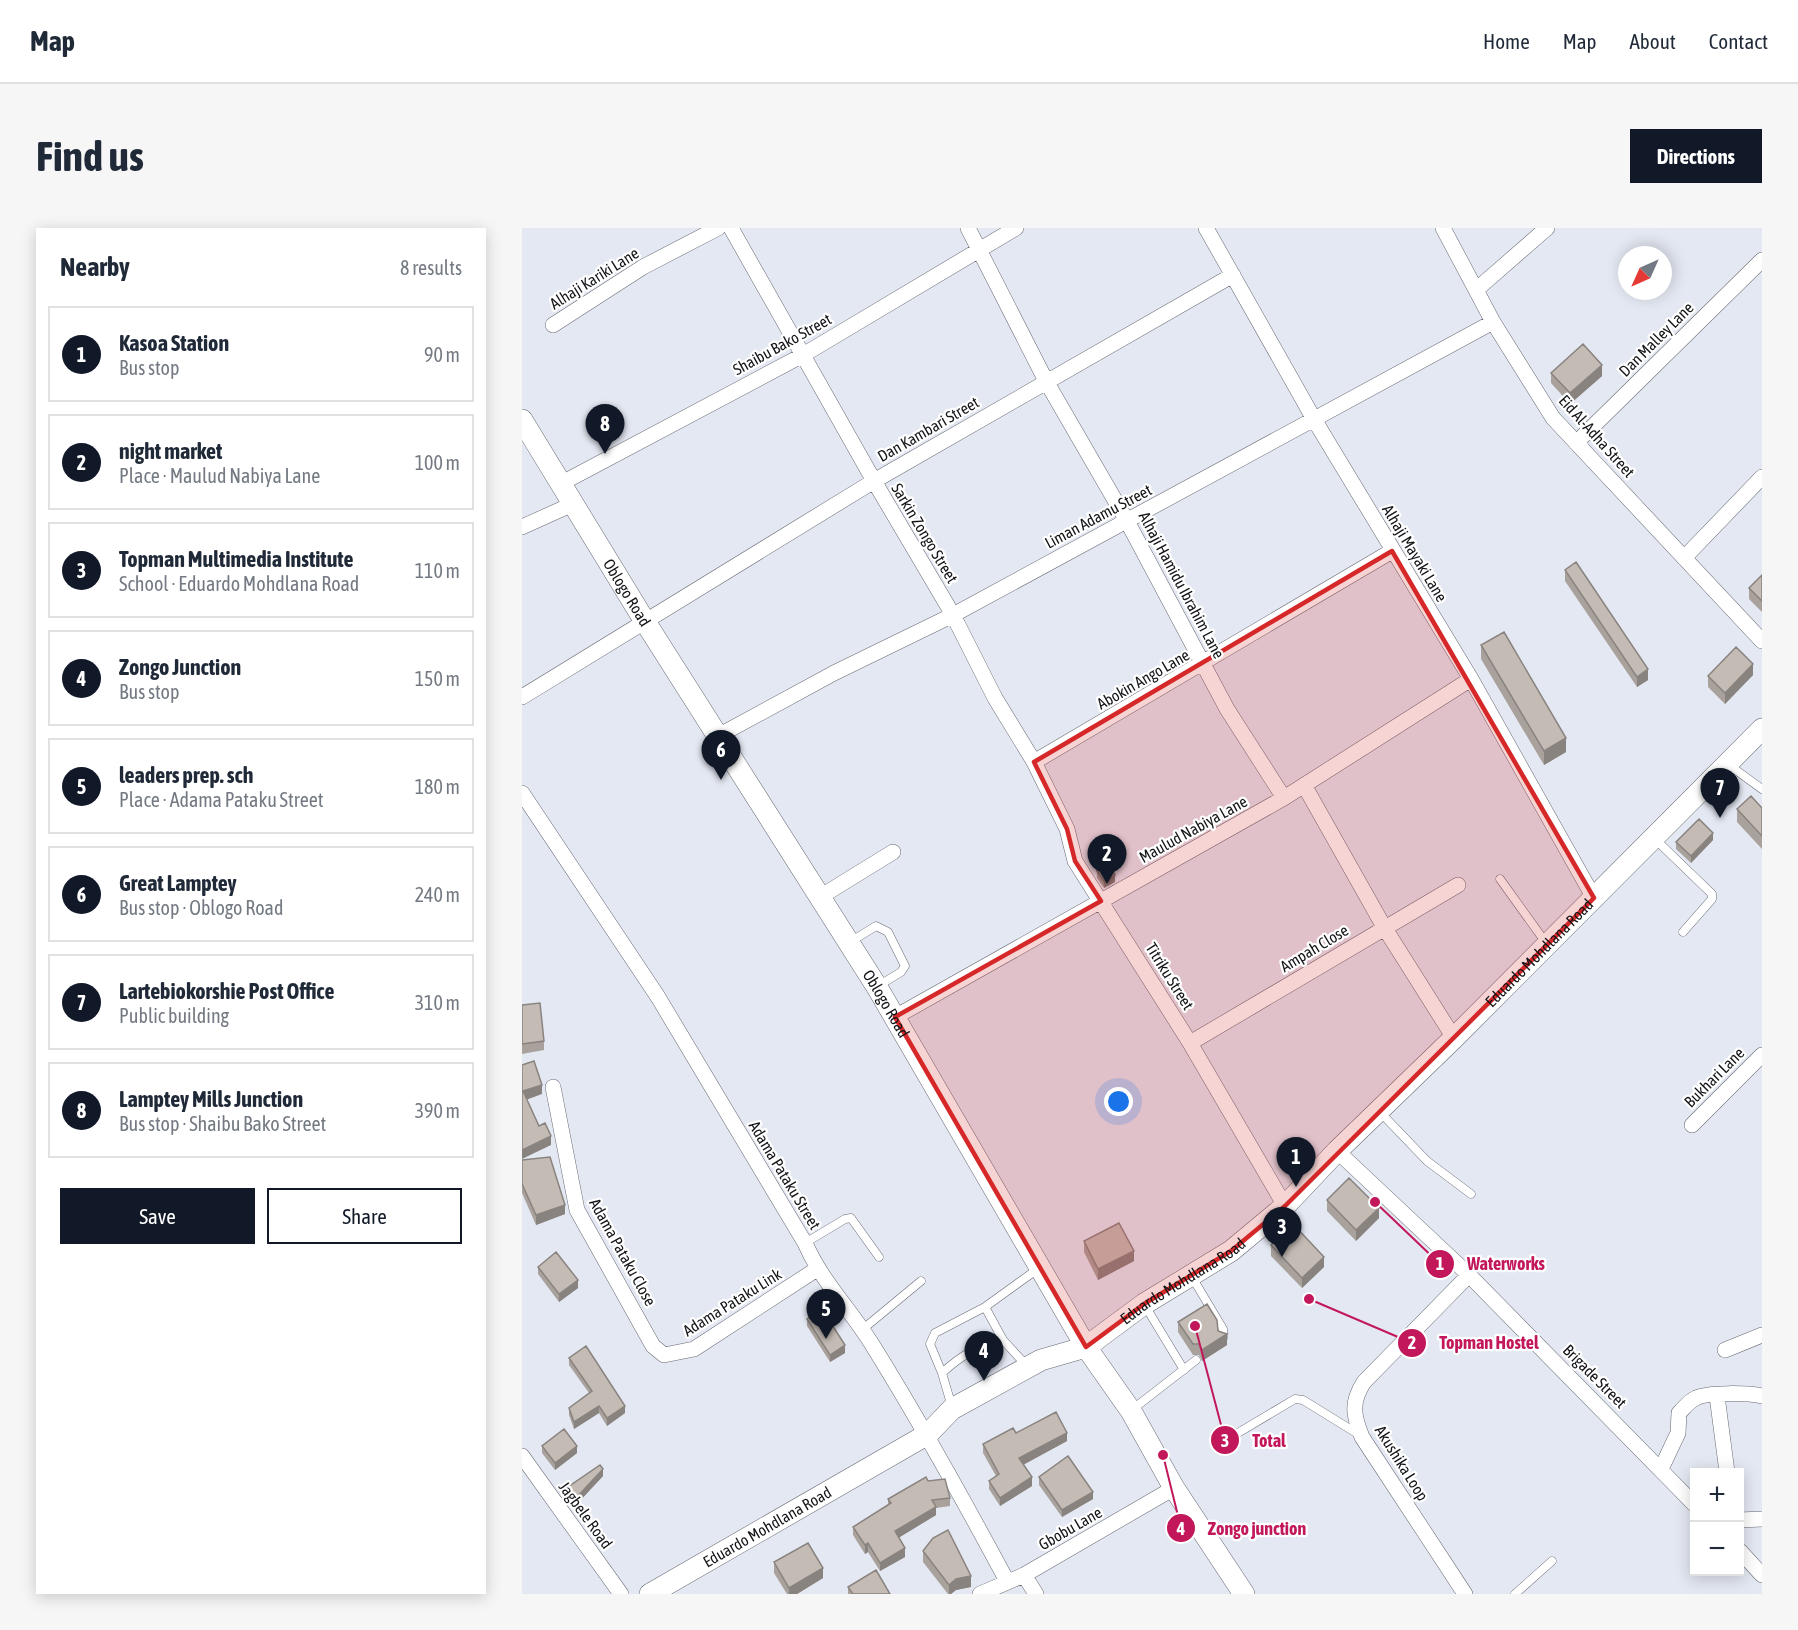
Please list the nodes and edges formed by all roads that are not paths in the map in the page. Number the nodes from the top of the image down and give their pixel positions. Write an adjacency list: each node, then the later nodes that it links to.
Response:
1 (718, 228): 13 (street, Alhaji Kariki Lane)
2 (731, 228): 14 (street, Sarkin Zongo Street)
3 (968, 228): 8 (street, Alhaji Hamidu Ibrahim Lane)
4 (1016, 228): 8 (street, Shaibu Bako Street)
5 (1206, 228): 10 (street, Alhaji Mayaki Lane)
6 (1443, 228): 11 (street, Eid Al-Adha Street)
7 (1548, 228): 11 (street)
8 (978, 249): 14 (street, Shaibu Bako Street); 15 (street, Alhaji Hamidu Ibrahim Lane)
9 (1762, 260): 18 (street, Dan Malley Lane)
10 (1233, 274): 15 (street, Dan Kambari Street); 17 (street, Alhaji Mayaki Lane)
11 (1476, 290): 12 (street, Eid Al-Adha Street)
12 (1492, 322): 17 (street, Liman Adamu Street); 18 (street, Eid Al-Adha Street)
13 (553, 325)
14 (803, 355): 20 (street, Sarkin Zongo Street); 21 (street, Shaibu Bako Street)
15 (1046, 381): 20 (street, Dan Kambari Street); 23 (street, Alhaji Hamidu Ibrahim Lane)
16 (522, 420): 21 (main road, Oblogo Road)
17 (1316, 421): 23 (street, Liman Adamu Street); 25 (street, Alhaji Mayaki Lane)
18 (1576, 443): 26 (street, Eid Al-Adha Street)
19 (1762, 477): 26 (street)
20 (874, 481): 27 (street, Sarkin Zongo Street); 28 (street, Dan Kambari Street)
21 (562, 483): 22 (main road, Oblogo Road)
22 (573, 504): 24 (street); 28 (main road, Oblogo Road)
23 (1127, 521): 27 (street, Liman Adamu Street); 30 (street, Alhaji Hamidu Ibrahim Lane)
24 (522, 528)
25 (1392, 551): 30 (street, Abokin Ango Lane); 31 (street, Alhaji Mayaki Lane)
26 (1684, 558): 29 (street, Eid Al-Adha Street)
27 (953, 615): 34 (street, Liman Adamu Street); 35 (street, Sarkin Zongo Street)
28 (644, 620): 32 (street, Dan Kambari Street); 34 (main road, Oblogo Road)
29 (1762, 640)
30 (1204, 664): 35 (street, Abokin Ango Lane); 40 (street, Alhaji Hamidu Ibrahim Lane)
31 (1470, 679): 37 (street, Maulud Nabiya Lane); 46 (street, Alhaji Mayaki Lane)
32 (522, 697)
33 (1762, 729): 36 (main road, Eduardo Mohdlana Road)
34 (718, 736): 45 (main road, Oblogo Road)
35 (1034, 762): 47 (street, Titriku Street)
36 (1728, 764): 38 (lane); 41 (main road, Eduardo Mohdlana Road)
37 (1304, 785): 40 (street, Maulud Nabiya Lane); 48 (street)
38 (1762, 789)
39 (522, 793): 63 (street, Adama Pataku Street)
40 (1284, 798): 47 (street, Maulud Nabiya Lane)
41 (1654, 837): 46 (main road, Eduardo Mohdlana Road); 49 (lane)
42 (893, 852): 45 (street)
43 (1500, 879): 51 (lane)
44 (1458, 885): 48 (street, Ampah Close)
45 (820, 897): 50 (main road, Oblogo Road)
46 (1594, 898): 51 (main road, Eduardo Mohdlana Road)
47 (1101, 901): 53 (street, Maulud Nabiya Lane); 55 (street, Titriku Street)
48 (1384, 927): 54 (street); 55 (street, Ampah Close)
49 (1683, 932)
50 (849, 942): 52 (main road, Oblogo Road); 52 (lane)
51 (1547, 944): 54 (main road, Eduardo Mohdlana Road)
52 (877, 987): 53 (main road, Oblogo Road)
53 (895, 1017): 65 (main road, Oblogo Road)
54 (1454, 1038): 58 (main road, Eduardo Mohdlana Road)
55 (1190, 1043): 62 (street, Titriku Street)
56 (1762, 1055): 59 (street, Bukhari Lane)
57 (553, 1088): 78 (street, Adama Pataku Close)
58 (1379, 1110): 60 (main road, Eduardo Mohdlana Road); 61 (lane)
59 (1692, 1125)
60 (1337, 1151): 62 (main road, Eduardo Mohdlana Road); 67 (street, Brigade Street)
61 (1471, 1194)
62 (1285, 1206): 68 (main road, Eduardo Mohdlana Road)
63 (806, 1243): 64 (lane); 66 (street, Adama Pataku Street)
64 (879, 1257)
65 (1040, 1267): 71 (lane); 76 (main road, Oblogo Road)
66 (817, 1269): 72 (street, Adama Pataku Street); 78 (street, Adama Pataku Link)
67 (1469, 1275): 88 (street, Akushika Loop); 92 (street, Brigade Street)
68 (1192, 1277): 70 (main road, Eduardo Mohdlana Road); 74 (lane)
69 (921, 1281): 72 (lane)
70 (1144, 1304): 76 (main road, Eduardo Mohdlana Road); 81 (lane)
71 (985, 1307): 75 (lane); 82 (lane)
72 (863, 1329): 87 (street, Adama Pataku Street)
73 (1762, 1335): 77 (street)
74 (1223, 1338)
75 (1003, 1340): 80 (lane); 82 (lane)
76 (1086, 1347): 80 (main road, Eduardo Mohdlana Road); 86 (main road, Oblogo Road)
77 (1725, 1350)
78 (664, 1355)
79 (1196, 1360): 81 (lane)
80 (1028, 1367): 85 (main road, Eduardo Mohdlana Road)
81 (1184, 1370): 86 (lane)
82 (942, 1373): 85 (lane)
83 (1717, 1396): 84 (street); 91 (street); 92 (street)
84 (1762, 1396)
85 (952, 1408): 87 (main road, Eduardo Mohdlana Road)
86 (1131, 1411): 93 (main road, Oblogo Road)
87 (928, 1434): 101 (street, Adama Pataku Street); 103 (main road, Eduardo Mohdlana Road)
88 (1362, 1437): 89 (lane); 107 (street, Akushika Loop)
89 (1226, 1440)
90 (522, 1456): 102 (street, Jagbele Road)
91 (1726, 1468)
92 (1660, 1469): 94 (street, Brigade Street)
93 (1174, 1488): 99 (street, Gbobu Lane); 106 (main road, Oblogo Road)
94 (1690, 1499)
95 (1762, 1519): 96 (street)
96 (1744, 1520)
97 (1744, 1555): 100 (street)
98 (1552, 1561): 108 (lane)
99 (1024, 1575): 101 (street, Gbobu Lane); 105 (street)
100 (1762, 1575)
101 (1007, 1581): 104 (street, Gbobu Lane)
102 (621, 1594)
103 (650, 1594)
104 (980, 1594)
105 (1036, 1594)
106 (1244, 1594)
107 (1465, 1594)
108 (1515, 1594)

